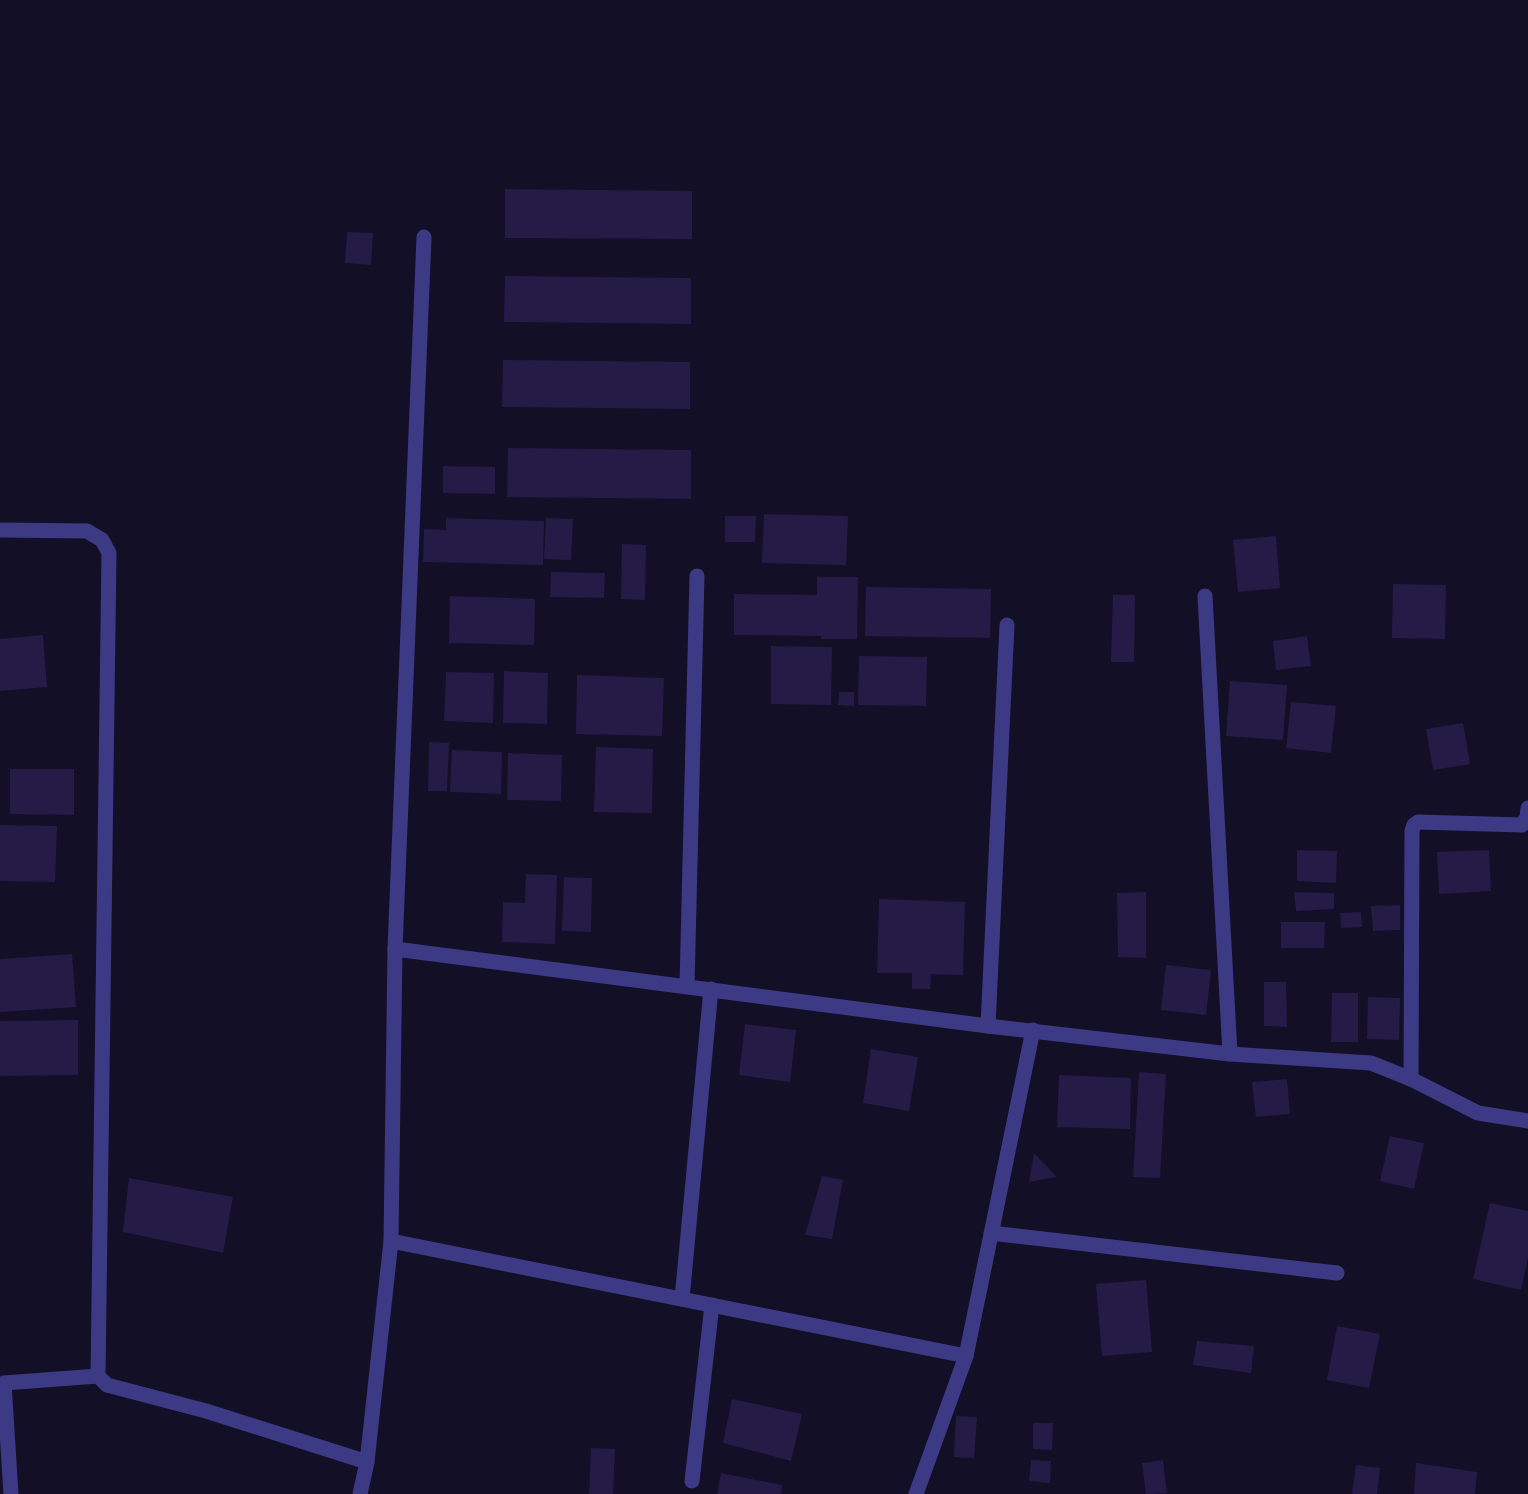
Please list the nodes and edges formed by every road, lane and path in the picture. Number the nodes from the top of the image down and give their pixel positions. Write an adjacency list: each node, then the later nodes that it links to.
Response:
1 (424, 237): 7 (street)
2 (0, 531): 21 (street)
3 (697, 576): 8 (street)
4 (1205, 596): 12 (street)
5 (1007, 625): 10 (street)
6 (1528, 808): 13 (street)
7 (394, 949): 8 (street); 16 (street)
8 (687, 986): 9 (street)
9 (711, 989): 10 (street); 18 (street)
10 (988, 1026): 11 (street)
11 (1033, 1030): 12 (street); 15 (street)
12 (1230, 1054): 13 (street)
13 (1411, 1079): 14 (street)
14 (1528, 1121)
15 (991, 1233): 17 (street); 20 (street)
16 (391, 1241): 18 (street); 23 (street)
17 (1337, 1273)
18 (682, 1299): 19 (street)
19 (712, 1305): 20 (street); 24 (street)
20 (966, 1356): 27 (street)
21 (98, 1376): 22 (street); 23 (street)
22 (2, 1383): 25 (street)
23 (368, 1462): 26 (street)
24 (692, 1480)
25 (11, 1494)
26 (360, 1494)
27 (916, 1494)

